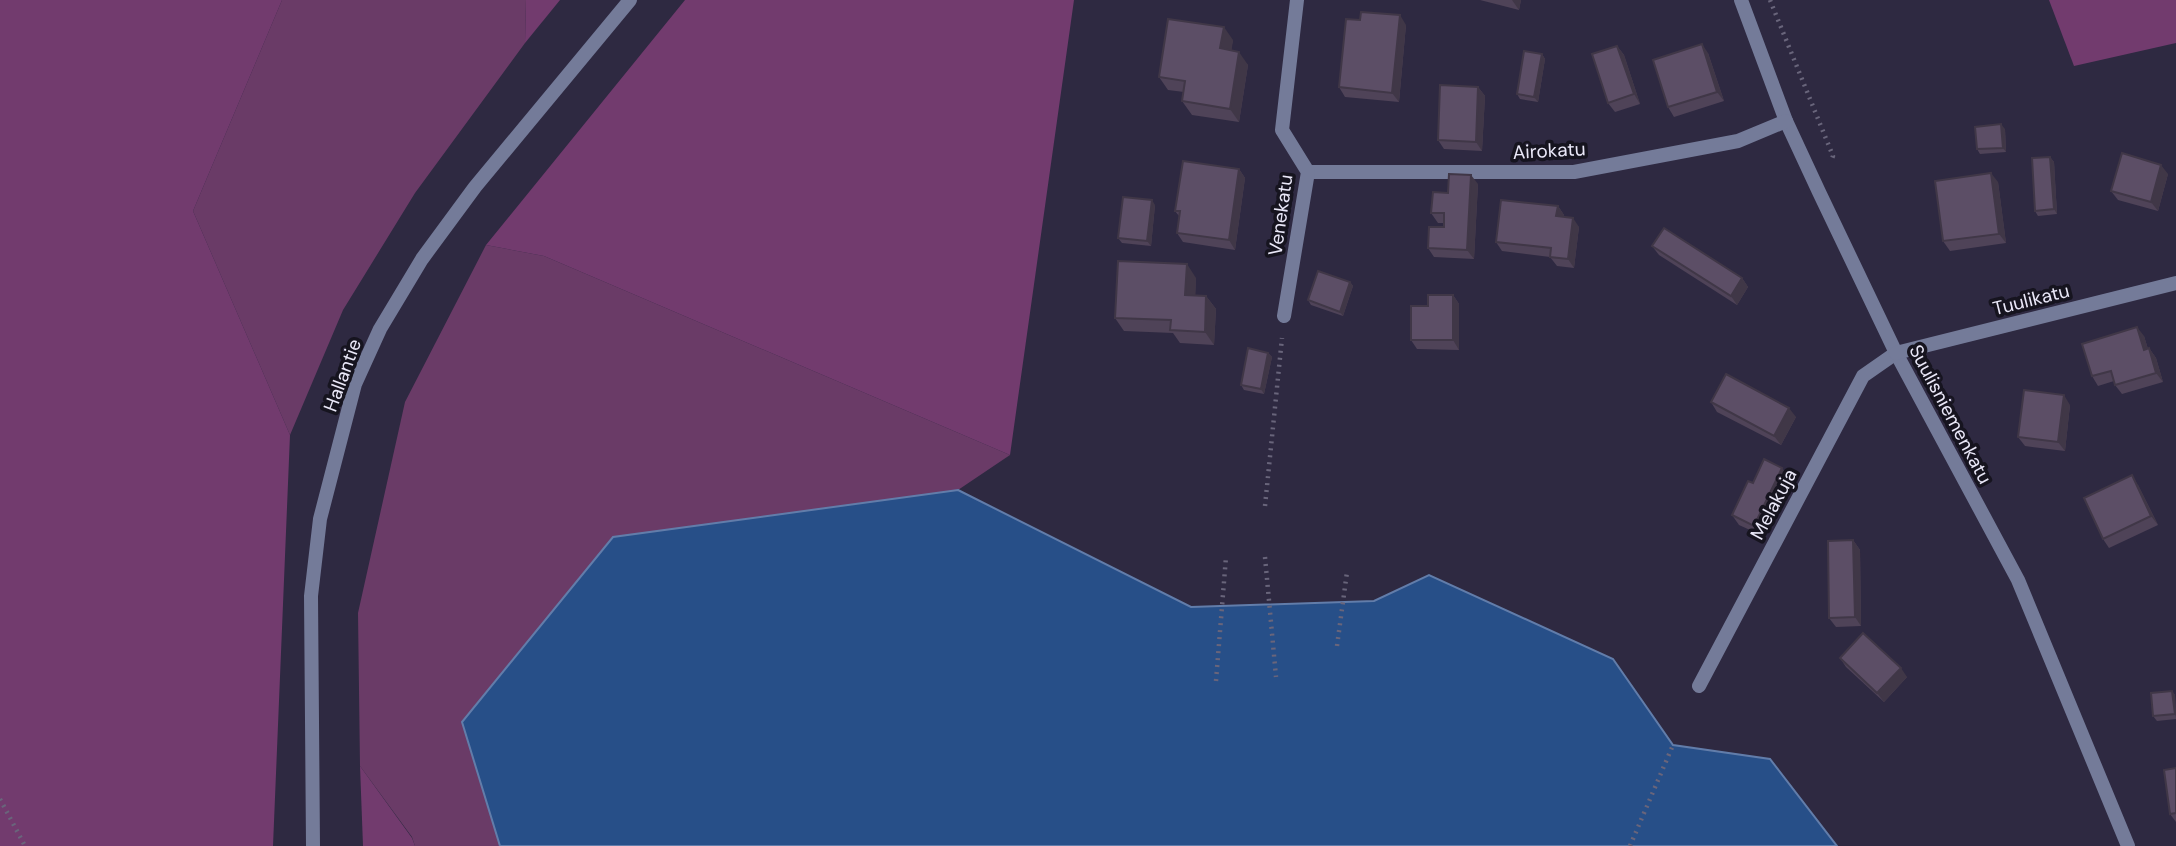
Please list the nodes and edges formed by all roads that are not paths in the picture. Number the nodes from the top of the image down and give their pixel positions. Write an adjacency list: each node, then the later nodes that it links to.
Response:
1 (630, 0): 10 (street, Hallantie)
2 (1297, 0): 5 (street, Venekatu)
3 (1741, 0): 4 (street, Suulisniemenkatu)
4 (1786, 121): 5 (street, Airokatu); 8 (street, Suulisniemenkatu)
5 (1308, 172): 7 (street, Venekatu)
6 (2176, 283): 8 (street, Tuulikatu)
7 (1284, 316)
8 (1896, 353): 9 (street, Melakuja); 11 (street, Suulisniemenkatu)
9 (1699, 686)
10 (313, 846)
11 (2128, 846)

